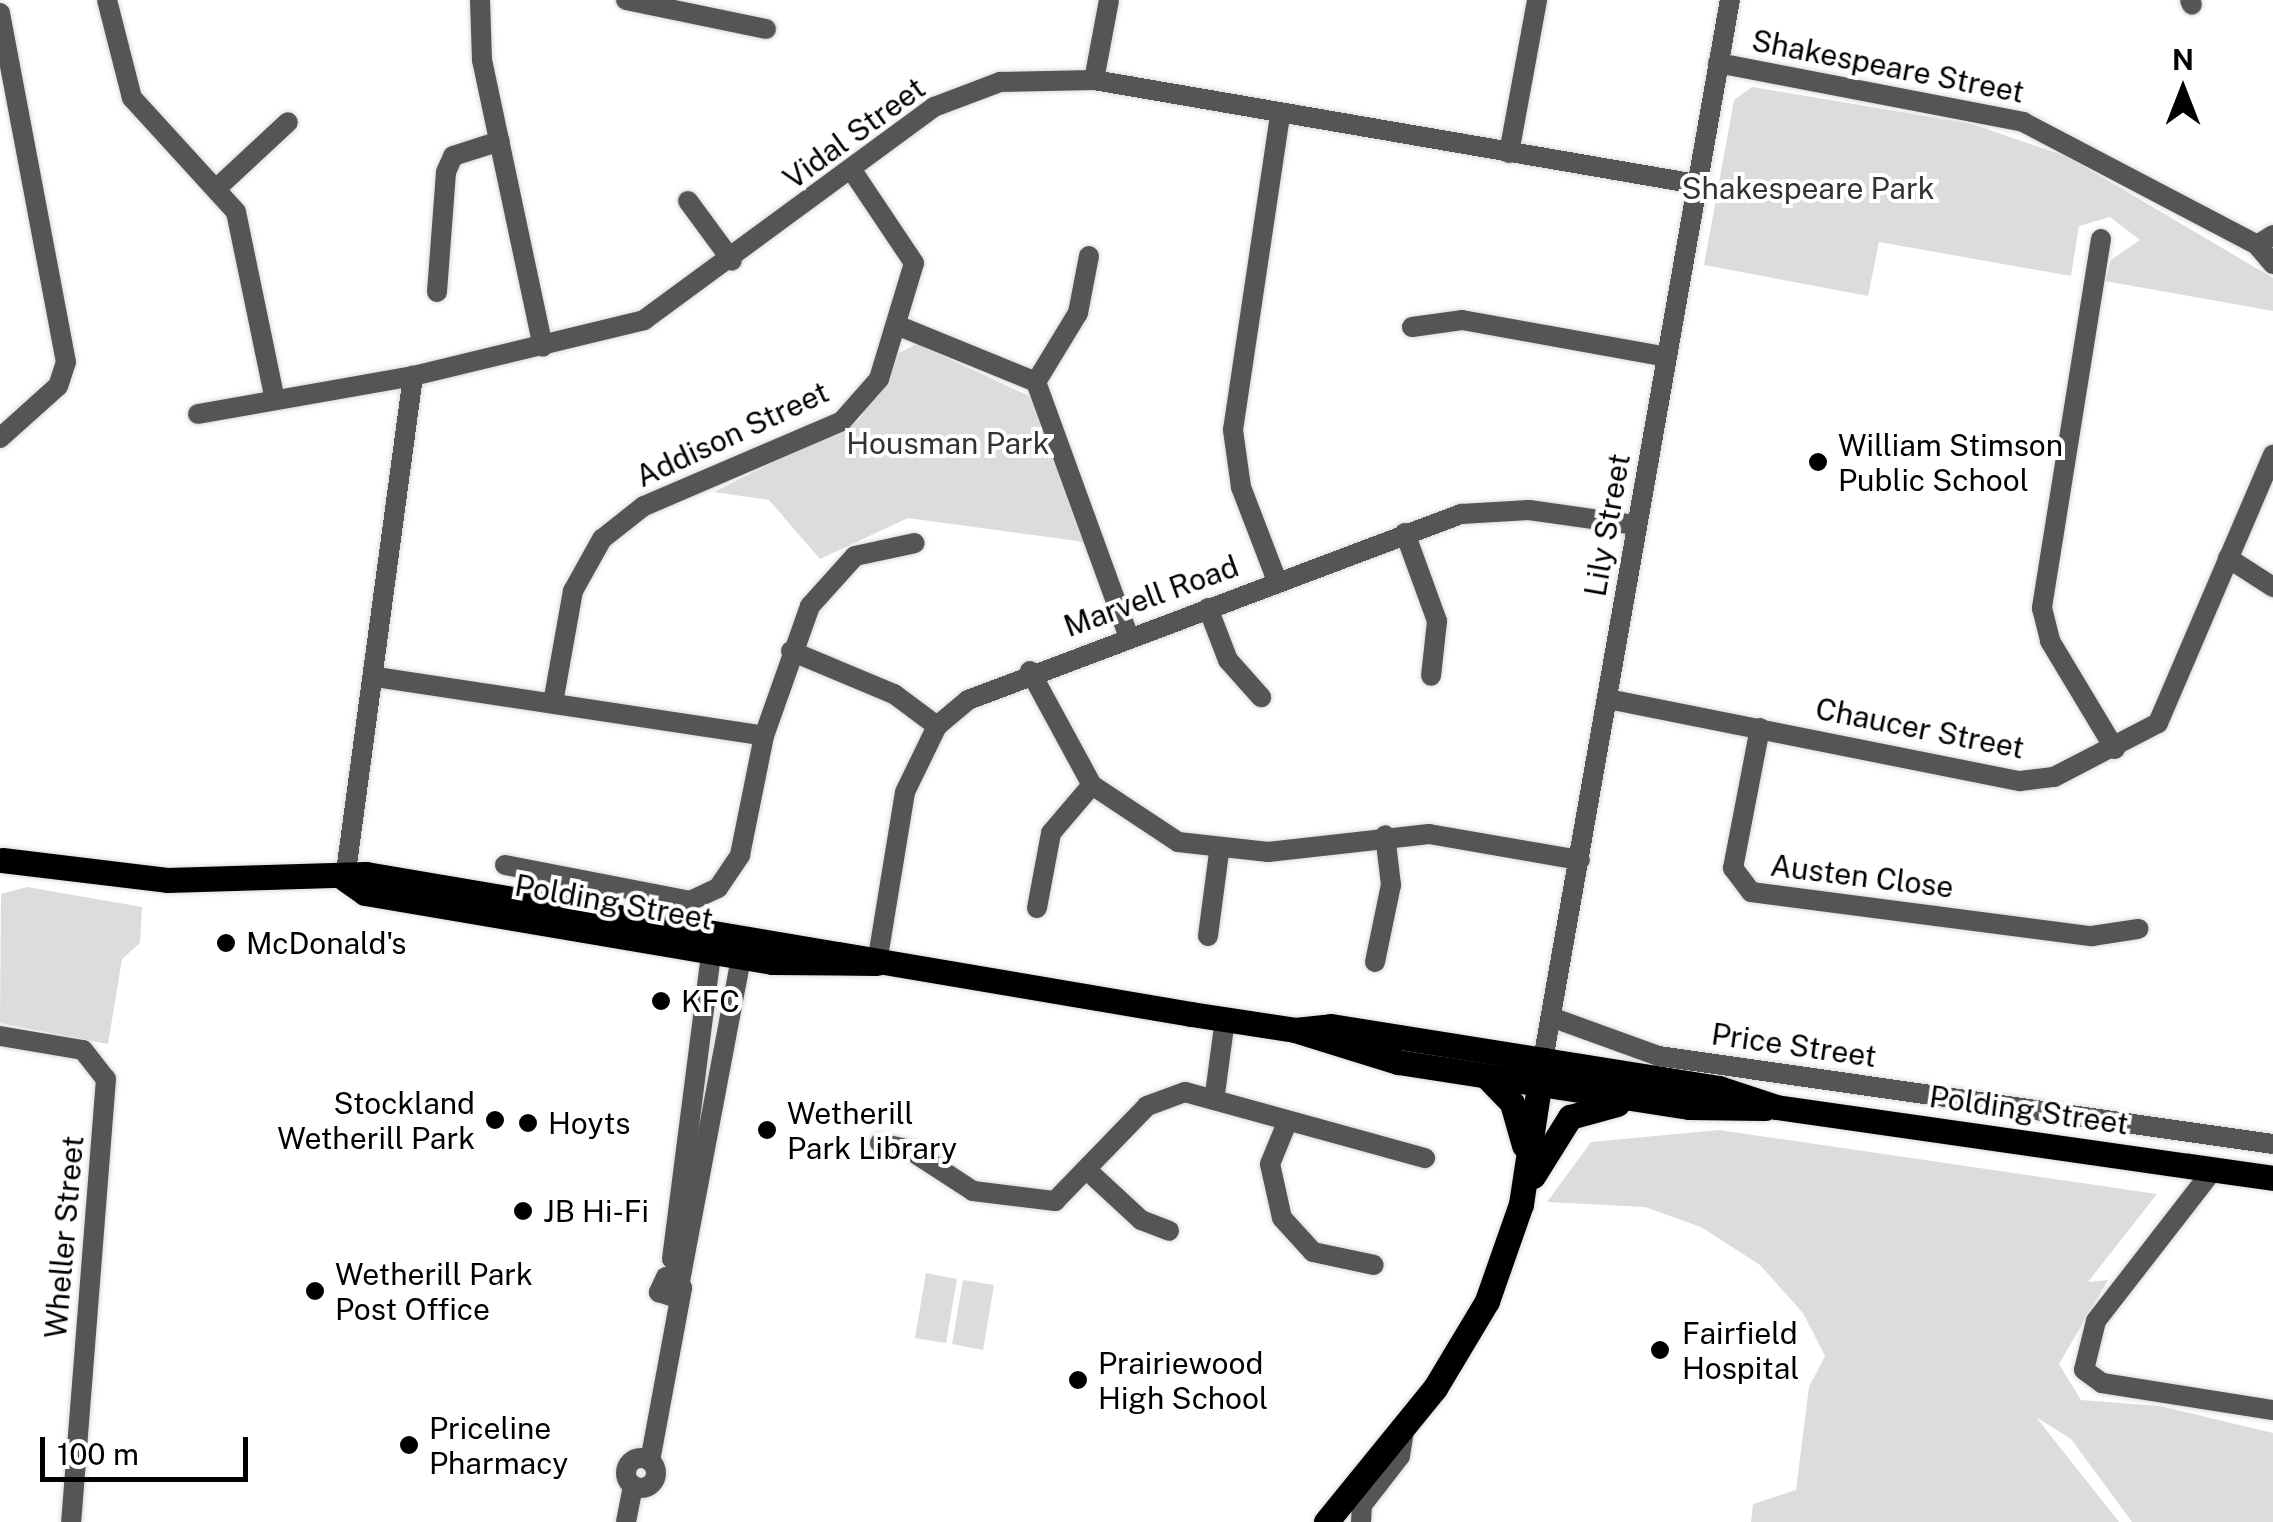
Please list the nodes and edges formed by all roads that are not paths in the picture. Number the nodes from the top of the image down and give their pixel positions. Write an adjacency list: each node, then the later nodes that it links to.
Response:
1 (107, 0): 17 (street)
2 (480, 0): 13 (street)
3 (626, 0): 8 (street)
4 (1109, 0): 10 (street)
5 (1537, 0): 14 (street)
6 (1730, 0): 9 (street, Lily Street)
7 (0, 13): 33 (street)
8 (766, 29)
9 (1718, 63): 16 (street, Lily Street); 20 (street, Shakespeare Street)
10 (1094, 80): 11 (street, Vidal Street); 15 (street, Vidal Street)
11 (1280, 114): 14 (street, Vidal Street); 39 (street)
12 (288, 122): 17 (street)
13 (500, 141): 24 (street); 27 (street)
14 (1509, 153): 16 (street, Vidal Street)
15 (851, 169): 22 (street, Vidal Street); 25 (street, Addison Street)
16 (1696, 184): 28 (street, Lily Street)
17 (216, 189): 31 (street)
18 (688, 201): 22 (street)
19 (2100, 239): 53 (street)
20 (2265, 240): 23 (street)
21 (1089, 256): 30 (street)
22 (732, 261): 27 (street, Vidal Street)
23 (2273, 264)
24 (437, 292)
25 (899, 326): 30 (street); 49 (street, Addison Street)
26 (1412, 327): 28 (street)
27 (544, 347): 29 (street, Vidal Street)
28 (1666, 356): 35 (street, Lily Street)
29 (413, 376): 31 (street, Vidal Street); 45 (street)
30 (1036, 382): 42 (street)
31 (275, 400): 32 (street, Vidal Street)
32 (198, 414)
33 (0, 438)
34 (2273, 455): 38 (street, Chaucer Street)
35 (1636, 525): 36 (street, Marvell Road); 48 (street, Lily Street)
36 (1405, 533): 39 (street, Marvell Road); 46 (street)
37 (916, 543): 43 (street)
38 (2228, 558): 40 (street); 53 (street, Chaucer Street)
39 (1276, 581): 41 (street, Marvell Road)
40 (2273, 587)
41 (1208, 608): 42 (street, Marvell Road); 47 (street)
42 (1130, 637): 44 (street, Marvell Road)
43 (791, 650): 50 (street); 52 (street)
44 (1030, 671): 50 (street, Marvell Road); 54 (street)
45 (376, 676): 49 (street); 60 (street)
46 (1431, 676)
47 (1261, 697)
48 (1608, 699): 51 (street, Chaucer Street); 58 (street, Lily Street)
49 (554, 704): 52 (street)
50 (937, 726): 67 (street, Marvell Road)
51 (1760, 728): 53 (street, Chaucer Street); 62 (street, Austen Close)
52 (764, 736): 59 (street)
53 (2115, 749)
54 (1092, 785): 56 (street); 61 (street)
55 (1386, 835): 56 (street); 58 (street); 66 (street)
56 (1219, 852): 63 (street)
57 (1, 860): 60 (main road, Polding Street)
58 (1580, 860): 68 (street, Lily Street)
59 (506, 866)
60 (344, 879): 64 (main road, Polding Street)
61 (1037, 908)
62 (2138, 929)
63 (1208, 936)
64 (713, 941): 65 (main road, Polding Street); 77 (street)
65 (743, 946): 67 (main road, Polding Street); 77 (street)
66 (1375, 962)
67 (876, 963): 69 (main road, Polding Street)
68 (1551, 1017): 72 (street, Lily Street); 80 (street, Price Street)
69 (1225, 1019): 70 (main road, Polding Street); 74 (street)
70 (1294, 1030): 72 (main road, Polding Street); 73 (main road, Polding Street)
71 (0, 1036): 92 (street, Wheller Street)
72 (1541, 1073): 73 (main road, Polding Street); 75 (main road, Polding Street); 76 (main road, Polding Street); 82 (main road)
73 (1487, 1077): 82 (main road)
74 (1215, 1094): 78 (street); 83 (street)
75 (1652, 1102): 76 (main road, Polding Street); 86 (main road)
76 (1776, 1107): 84 (main road, Polding Street)
77 (702, 1125): 91 (street)
78 (1286, 1126): 81 (street); 88 (street)
79 (880, 1143): 83 (street)
80 (2273, 1144)
81 (1425, 1158)
82 (1528, 1160): 86 (main road)
83 (1087, 1170): 87 (street)
84 (2213, 1170): 85 (main road, Polding Street); 89 (street)
85 (2273, 1178)
86 (1522, 1204): 90 (main road)
87 (1169, 1231)
88 (1374, 1265)
89 (2273, 1410)
90 (1405, 1424): 95 (main road); 96 (street)
91 (639, 1487): 93 (street); 94 (street)
92 (71, 1522)
93 (626, 1522)
94 (640, 1522)
95 (1326, 1522)
96 (1361, 1522)

